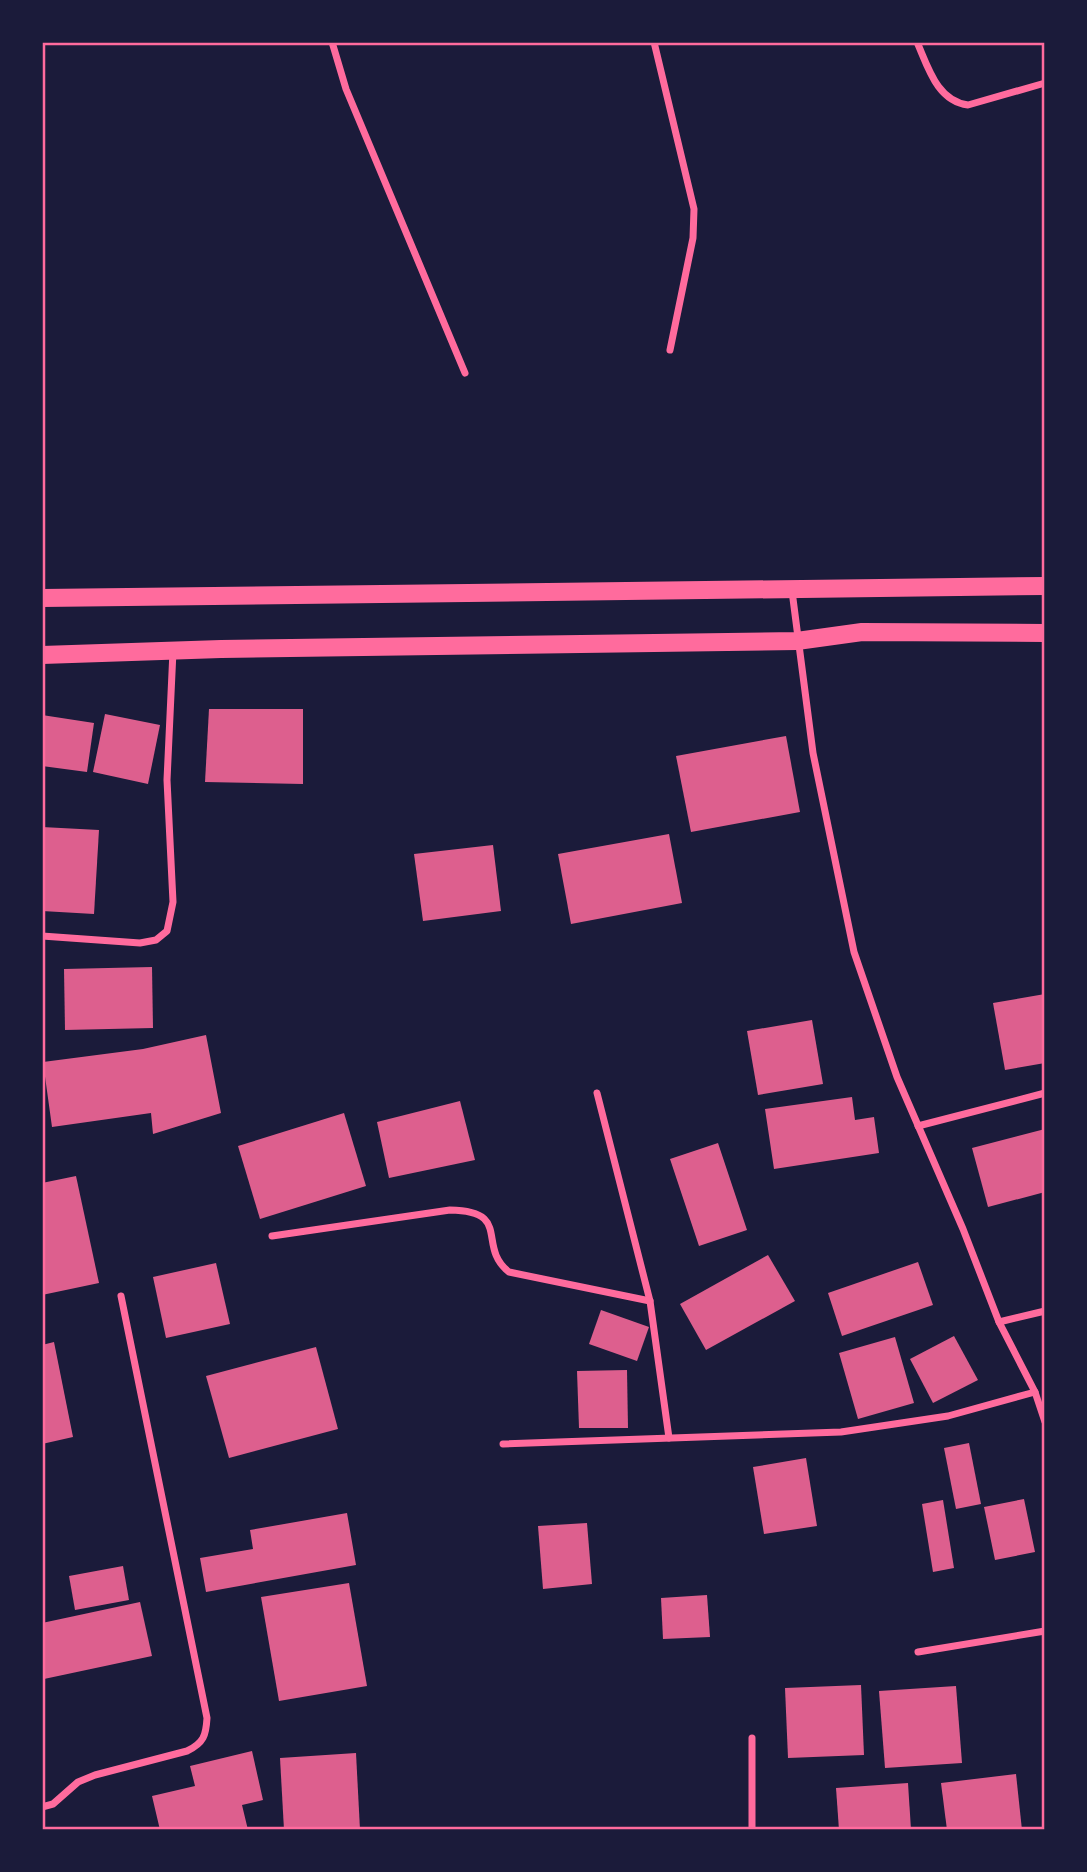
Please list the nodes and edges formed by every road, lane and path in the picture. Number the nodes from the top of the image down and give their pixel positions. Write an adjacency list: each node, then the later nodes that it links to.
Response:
1 (332, 42): 6 (street)
2 (654, 42): 5 (street)
3 (917, 42): 4 (street)
4 (1045, 83)
5 (670, 351)
6 (465, 373)
7 (1045, 586): 8 (main road)
8 (792, 590): 9 (main road); 11 (street)
9 (42, 598)
10 (1045, 633): 11 (main road)
11 (797, 641): 12 (main road); 17 (street)
12 (173, 650): 13 (main road); 14 (street)
13 (42, 655)
14 (42, 936)
15 (597, 1093): 20 (street)
16 (1045, 1093): 17 (street)
17 (918, 1126): 22 (street)
18 (272, 1236): 20 (street)
19 (121, 1296): 30 (street)
20 (650, 1301): 25 (street)
21 (1045, 1311): 22 (street)
22 (999, 1322): 23 (street)
23 (1035, 1392): 24 (street); 25 (street)
24 (1045, 1422)
25 (669, 1438): 26 (street)
26 (503, 1444)
27 (1045, 1631): 28 (street)
28 (918, 1652)
29 (752, 1738): 31 (street)
30 (42, 1807)
31 (752, 1830)

